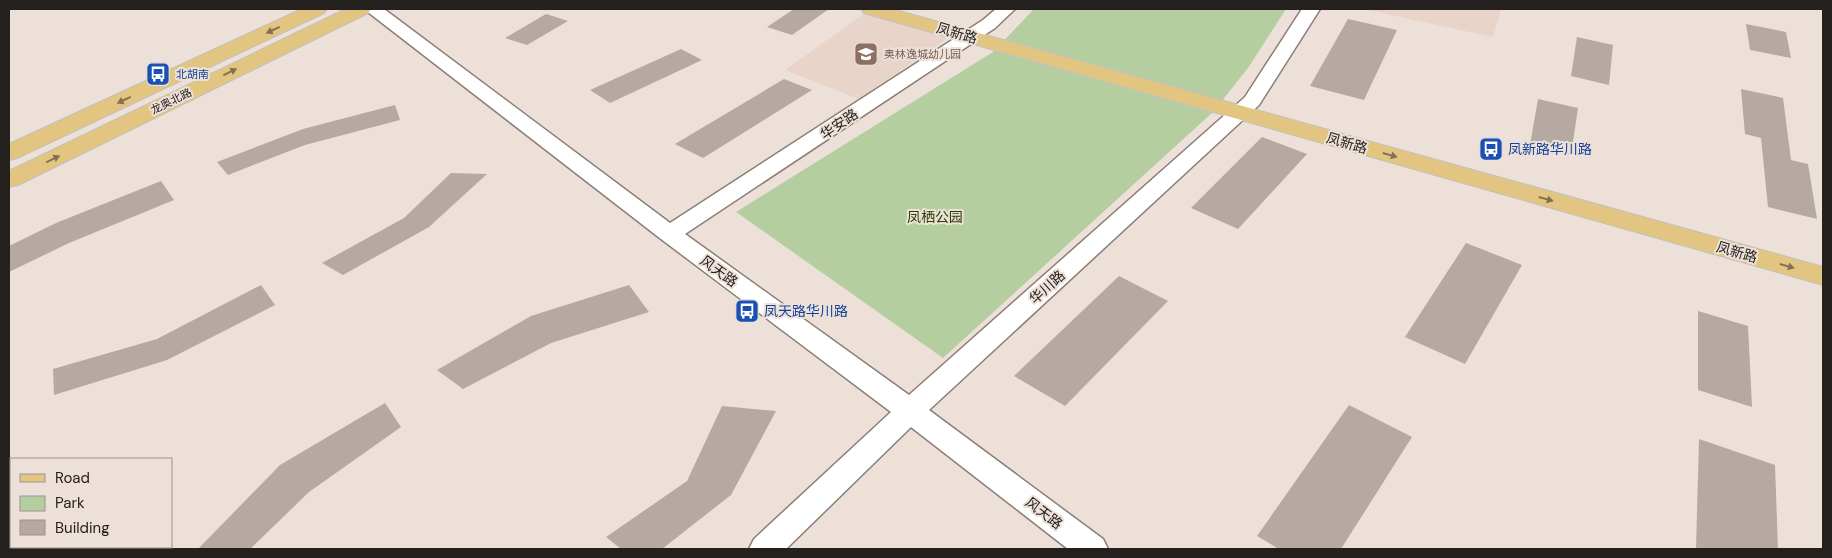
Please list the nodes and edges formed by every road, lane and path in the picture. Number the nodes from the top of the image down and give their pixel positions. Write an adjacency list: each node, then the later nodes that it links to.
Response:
1 (317, 9): 10 (main road, 龙奥北路, one-way to 10)
2 (361, 9): 11 (main road, 龙奥北路, one-way to 2)
3 (373, 9): 12 (street, 风天路)
4 (871, 9): 8 (main road, 凤新路)
5 (919, 9): 8 (main road)
6 (1006, 9): 8 (street, 华安路)
7 (1310, 9): 9 (street, 华川路)
8 (977, 32): 9 (main road, 凤新路); 12 (street, 华安路)
9 (1246, 107): 13 (main road); 14 (main road, 凤新路, one-way to 14); 15 (street, 华川路)
10 (9, 153)
11 (9, 180)
12 (669, 234): 15 (street, 风天路)
13 (1823, 258)
14 (1823, 276)
15 (910, 411): 16 (street, 华川路); 17 (street, 风天路)
16 (765, 549)
17 (1092, 549)

